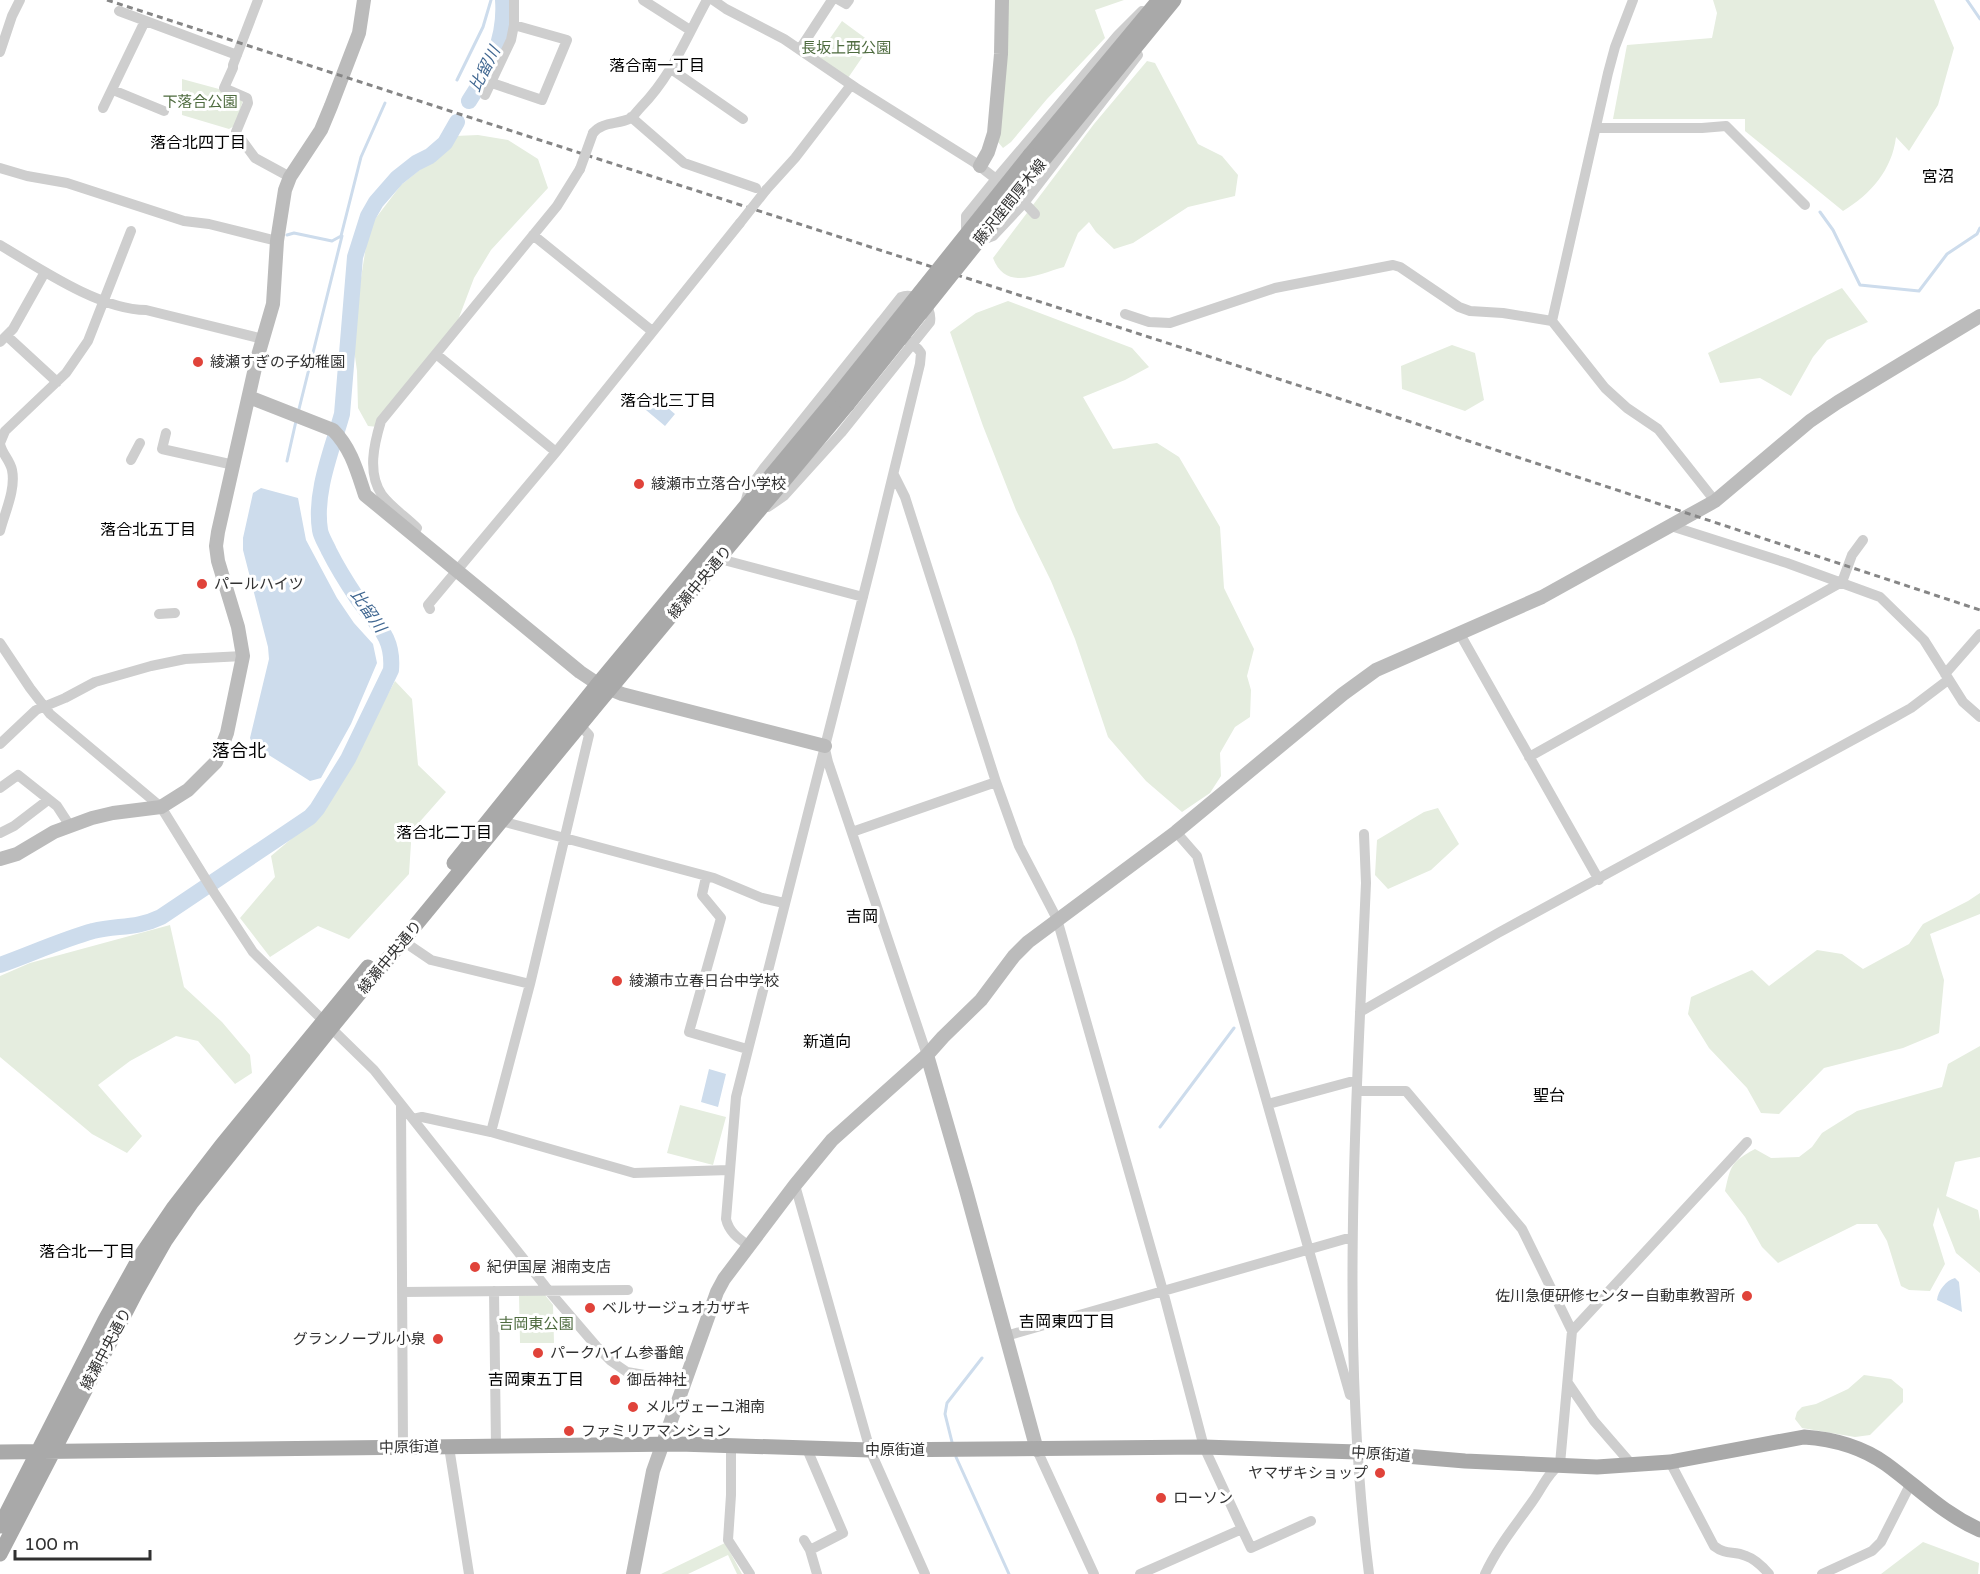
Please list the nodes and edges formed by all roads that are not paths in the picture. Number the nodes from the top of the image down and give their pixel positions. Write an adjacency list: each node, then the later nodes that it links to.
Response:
1 (20, 0): 23 (street)
2 (258, 0): 24 (street)
3 (364, 0): 38 (street)
4 (514, 0): 20 (street)
5 (643, 0): 21 (street)
6 (707, 0): 21 (street)
7 (713, 0): 16 (street)
8 (832, 0): 22 (street)
9 (839, 0): 10 (street)
10 (849, 0)
11 (1153, 0): 39 (street)
12 (1159, 0): 35 (main road, 藤沢座間厚木線)
13 (1174, 0): 18 (main road, 藤沢座間厚木線)
14 (1632, 0): 34 (street)
15 (1000, 2): 36 (street)
16 (729, 5): 22 (street)
17 (119, 11): 19 (street)
18 (1162, 17): 35 (main road, 藤沢座間厚木線); 41 (street)
19 (145, 21): 24 (street); 28 (street)
20 (514, 25): 26 (street); 26 (street)
21 (690, 30): 25 (street)
22 (800, 49): 27 (street)
23 (0, 52)
24 (237, 55): 38 (street)
25 (671, 69): 32 (street); 33 (street)
26 (492, 83): 29 (street)
27 (851, 85): 36 (street); 40 (street)
28 (113, 90): 30 (street); 31 (street)
29 (485, 95)
30 (103, 108)
31 (164, 111)
32 (631, 117): 40 (street); 45 (street, bridge)
33 (743, 119)
34 (1597, 128): 42 (street); 53 (street)
35 (1035, 160): 61 (main road, 藤沢座間厚木線, bridge)
36 (980, 166): 39 (street)
37 (0, 168): 46 (street)
38 (290, 177): 46 (street)
39 (996, 178): 41 (street); 41 (street)
40 (761, 189): 54 (street, bridge)
41 (1024, 202): 43 (street)
42 (1805, 205)
43 (1035, 214)
44 (130, 231): 49 (street)
45 (533, 235): 54 (street); 58 (street)
46 (277, 241): 56 (street)
47 (0, 245): 48 (street)
48 (45, 272): 49 (street); 55 (street)
49 (103, 300): 56 (street); 59 (street)
50 (1125, 314): 53 (street)
51 (1980, 316): 69 (street)
52 (882, 321): 57 (street); 57 (street); 70 (street)
53 (1552, 321): 69 (street)
54 (652, 331): 65 (street)
55 (4, 339): 59 (street)
56 (263, 339): 60 (street)
57 (913, 343): 68 (street); 70 (street)
58 (436, 354): 65 (street); 73 (street)
59 (57, 382): 63 (street)
60 (249, 397): 67 (street); 73 (street)
61 (843, 400): 70 (main road, 綾瀬中央通り)
62 (166, 434): 67 (street)
63 (0, 443): 72 (street)
64 (140, 443): 66 (street)
65 (556, 452): 76 (street)
66 (131, 460)
67 (234, 465): 85 (street)
68 (894, 475): 78 (street); 94 (street)
69 (1715, 501): 71 (street)
70 (749, 512): 75 (main road, 綾瀬中央通り); 87 (main road, 綾瀬中央通り)
71 (1671, 526): 77 (street); 82 (street)
72 (0, 531)
73 (413, 535): 76 (street)
74 (1863, 540): 77 (street)
75 (720, 559): 78 (street); 87 (main road, 綾瀬中央通り)
76 (457, 571): 79 (street); 87 (street)
77 (1842, 582): 86 (street); 93 (street)
78 (863, 597): 92 (street)
79 (430, 609)
80 (159, 614): 81 (street)
81 (175, 614)
82 (1460, 634): 93 (street); 101 (street)
83 (1980, 634): 86 (street)
84 (0, 643): 88 (street)
85 (243, 656): 88 (street); 97 (street)
86 (1947, 677): 89 (street); 107 (street)
87 (604, 687): 90 (main road, 綾瀬中央通り); 92 (street); 113 (main road, 綾瀬中央通り)
88 (43, 706): 91 (street); 97 (street)
89 (1980, 717)
90 (580, 725): 98 (main road, 綾瀬中央通り); 104 (street)
91 (0, 744)
92 (825, 746): 100 (street); 108 (street)
93 (1529, 757): 107 (street)
94 (996, 782): 100 (street); 109 (street)
95 (0, 788): 96 (street)
96 (48, 800): 99 (street); 102 (street)
97 (161, 807): 99 (street); 113 (street)
98 (501, 821): 104 (street); 110 (main road, 綾瀬中央通り)
99 (70, 826): 105 (street)
100 (852, 832): 115 (street)
101 (1176, 832): 109 (street); 117 (street)
102 (0, 833)
103 (1364, 834): 112 (street)
104 (563, 839): 106 (street); 111 (street)
105 (0, 859)
106 (706, 877): 108 (street); 114 (street)
107 (1599, 880): 112 (street)
108 (784, 903): 114 (street)
109 (1057, 919): 115 (street); 130 (street)
110 (403, 941): 111 (street); 113 (main road, 綾瀬中央通り)
111 (530, 984): 120 (street)
112 (1360, 1012): 116 (street)
113 (327, 1024): 118 (street); 146 (main road, 綾瀬中央通り); 148 (main road, 綾瀬中央通り)
114 (747, 1049): 122 (street)
115 (927, 1055): 123 (street); 133 (street)
116 (1357, 1085): 117 (street); 124 (street); 132 (street)
117 (1268, 1104): 126 (street)
118 (401, 1105): 119 (street); 131 (street)
119 (413, 1119): 120 (street); 129 (street)
120 (491, 1132): 122 (street)
121 (1747, 1142): 132 (street)
122 (729, 1170): 125 (street)
123 (795, 1185): 125 (street); 144 (street)
124 (1352, 1237): 126 (street); 136 (street)
125 (749, 1246): 134 (street)
126 (1310, 1250): 130 (street); 136 (street)
127 (628, 1290): 129 (street)
128 (494, 1291): 129 (street); 131 (street); 140 (street)
129 (549, 1291): 134 (street)
130 (1163, 1291): 133 (street); 142 (street)
131 (402, 1292): 138 (street)
132 (1572, 1332): 135 (street)
133 (1006, 1336): 145 (street)
134 (684, 1382): 137 (street)
135 (1568, 1383): 151 (street); 152 (street)
136 (1354, 1409): 149 (street)
137 (661, 1445): 140 (main road, 中原街道); 141 (main road, 中原街道); 160 (street)
138 (403, 1447): 139 (main road, 中原街道); 146 (main road, 中原街道)
139 (449, 1447): 140 (main road, 中原街道); 159 (street)
140 (496, 1447)
141 (731, 1447): 143 (main road, 中原街道); 161 (street)
142 (1204, 1447): 145 (main road, 中原街道); 149 (main road, 中原街道); 156 (street)
143 (807, 1449): 144 (main road, 中原街道); 162 (street)
144 (870, 1450): 145 (main road, 中原街道); 163 (street)
145 (1037, 1450): 164 (street)
146 (53, 1451): 148 (main road, 中原街道); 158 (main road, 綾瀬中央通り)
147 (0, 1452): 148 (main road, 中原街道)
148 (37, 1452): 155 (main road, 綾瀬中央通り)
149 (1358, 1452): 151 (main road, 中原街道); 166 (street)
150 (1670, 1462): 152 (main road, 中原街道); 153 (main road, 中原街道); 168 (street)
151 (1560, 1464): 152 (main road, 中原街道); 167 (street)
152 (1633, 1466)
153 (1910, 1485): 157 (main road, 中原街道); 169 (street)
154 (1311, 1521): 156 (street)
155 (0, 1526)
156 (1242, 1529): 165 (street)
157 (1980, 1530)
158 (0, 1554)
159 (469, 1574)
160 (633, 1574)
161 (750, 1574)
162 (818, 1574)
163 (926, 1574)
164 (1094, 1574)
165 (1140, 1574)
166 (1369, 1574)
167 (1485, 1574)
168 (1769, 1574)
169 (1822, 1574)

